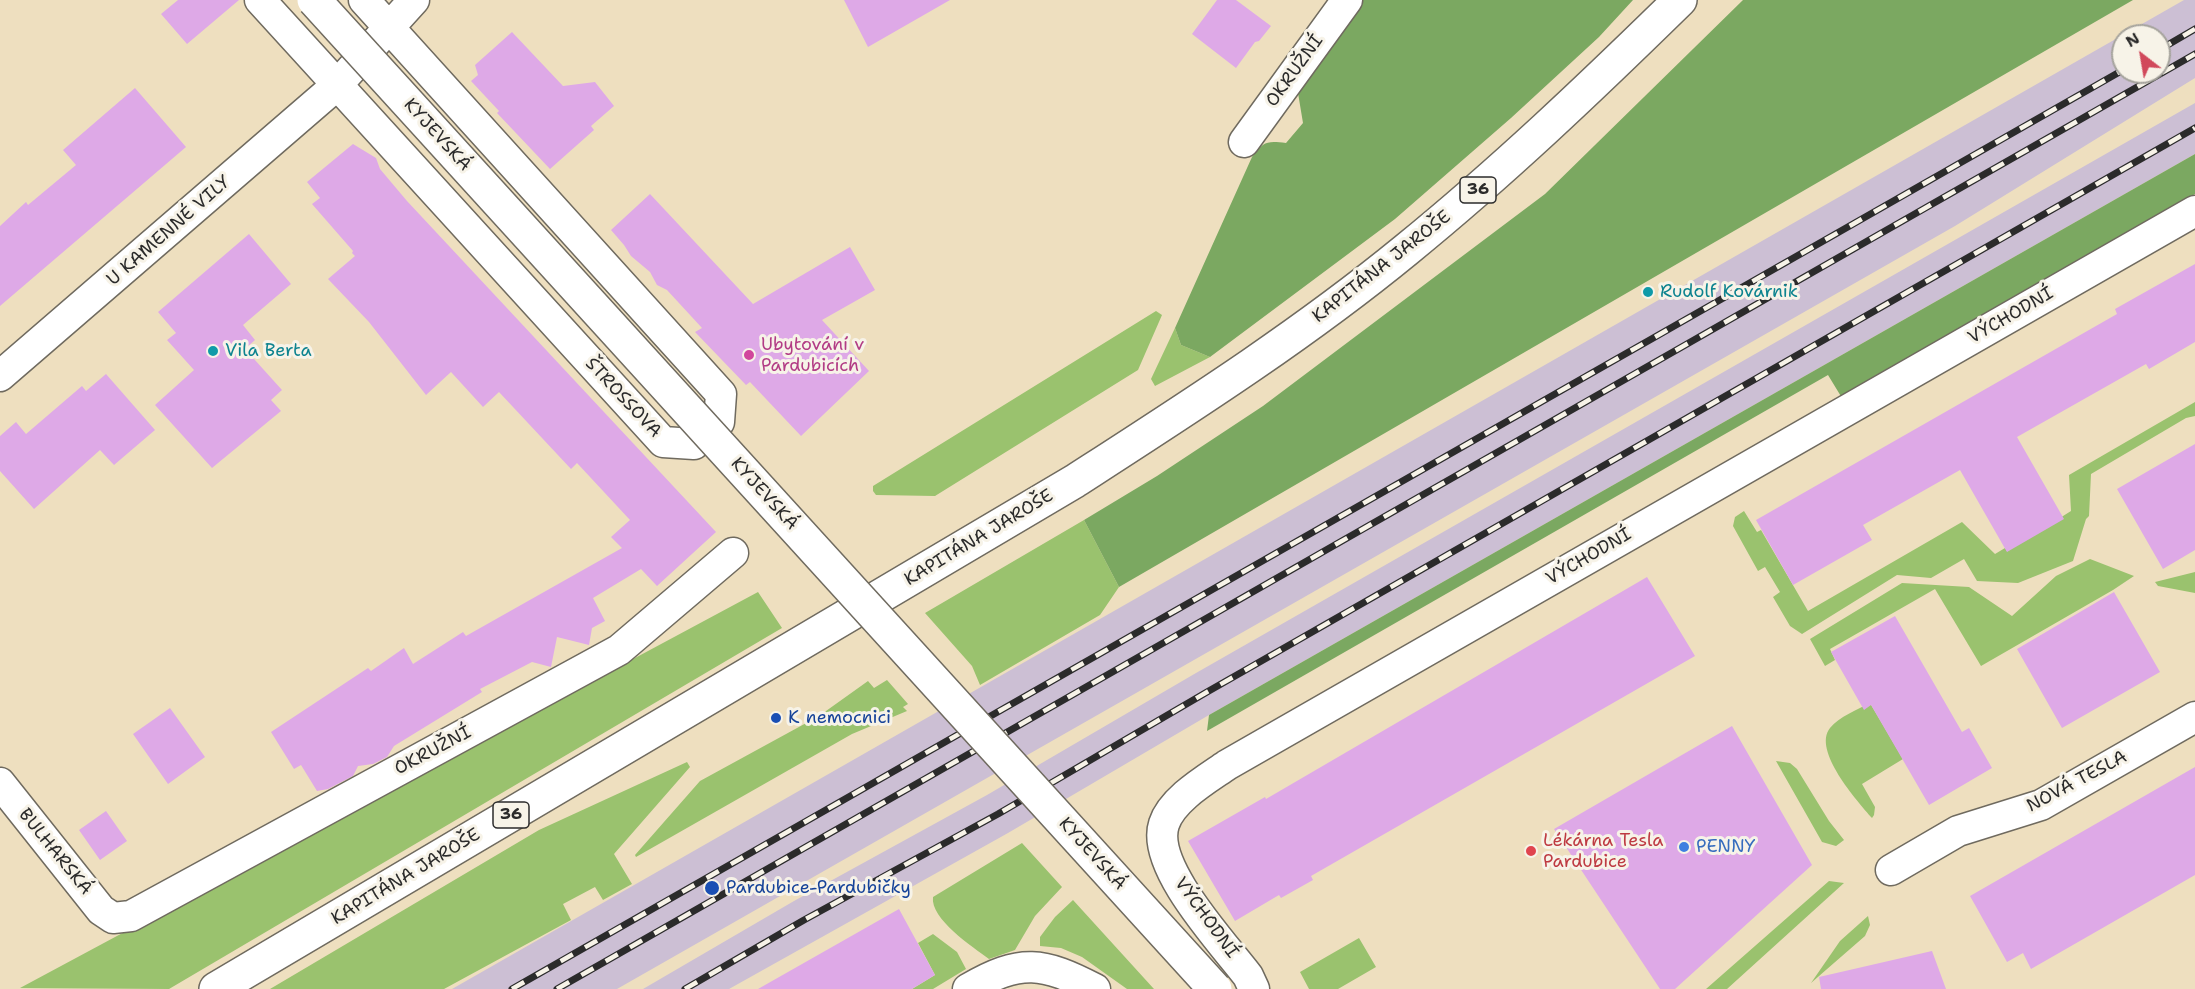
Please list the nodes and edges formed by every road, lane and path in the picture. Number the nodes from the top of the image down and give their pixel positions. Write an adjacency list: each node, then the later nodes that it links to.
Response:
1 (260, 0): 8 (street, ŠTROSSOVA)
2 (314, 0): 20 (main road, KYJEVSKÁ, bridge)
3 (364, 0): 7 (street, ŠTROSSOVA)
4 (414, 0): 7 (street, U KAMENNÉ VILY)
5 (1347, 0): 9 (street, OKRUŽNÍ)
6 (1680, 0): 17 (main road, KAPITÁNA JAROŠE / 36)
7 (390, 28): 8 (street, U KAMENNÉ VILY); 8 (street, ŠTROSSOVA)
8 (337, 85): 11 (street, U KAMENNÉ VILY)
9 (1244, 142)
10 (2195, 211): 21 (street, VÝCHODNÍ)
11 (0, 376)
12 (733, 552): 16 (street, OKRUŽNÍ)
13 (2195, 717): 15 (street, NOVÁ TESLA)
14 (0, 783): 16 (street, BULHARSKÁ)
15 (1891, 870)
16 (113, 918)
17 (216, 989)
18 (968, 989): 19 (street)
19 (1095, 989)
20 (1215, 989)
21 (1254, 989)

